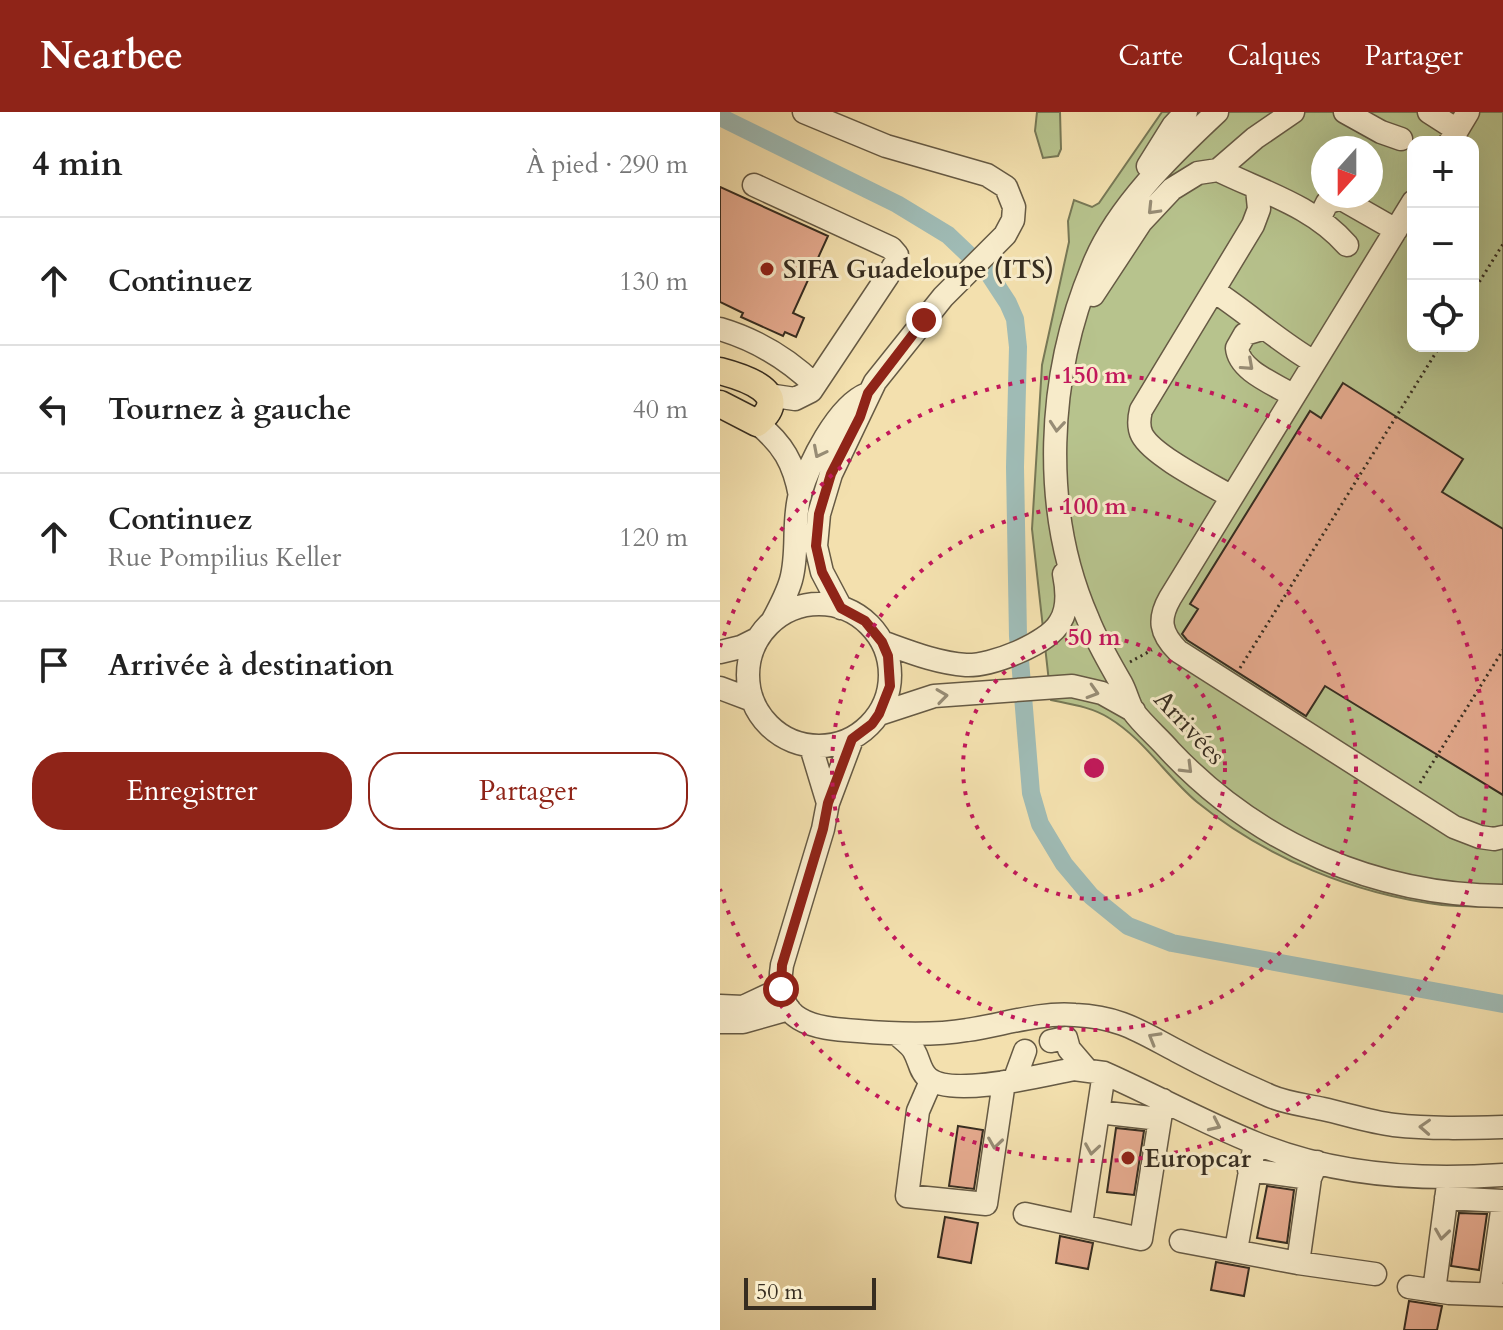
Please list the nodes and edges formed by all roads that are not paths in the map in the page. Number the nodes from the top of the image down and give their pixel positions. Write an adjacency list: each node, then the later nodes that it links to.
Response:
1 (804, 112): 27 (street)
2 (1186, 112): 16 (street)
3 (1217, 112): 16 (street, Arrivées)
4 (1293, 112): 10 (street)
5 (1345, 112): 9 (street)
6 (1429, 112): 8 (street)
7 (1379, 114): 9 (street)
8 (1458, 128)
9 (1407, 143)
10 (1218, 170): 12 (street); 21 (street, one-way to 21)
11 (754, 185): 25 (street)
12 (1257, 189): 14 (street); 17 (street); 19 (street)
13 (1409, 208): 15 (street)
14 (1319, 219): 15 (street); 17 (street)
15 (1396, 230): 18 (street)
16 (1104, 243): 21 (street, Arrivées)
17 (1347, 245): 18 (street)
18 (1376, 262): 23 (street)
19 (1211, 297): 22 (street); 32 (street)
20 (720, 329): 25 (street)
21 (1073, 329): 33 (street, Arrivées, one-way to 33)
22 (1262, 329): 23 (street); 28 (street, one-way to 28)
23 (1314, 362): 28 (street)
24 (720, 371): 26 (main road)
25 (815, 385): 26 (street)
26 (765, 391): 30 (main road)
27 (868, 393): 31 (street, one-way to 31); 34 (street)
28 (1294, 396): 32 (street)
29 (720, 404): 30 (main road)
30 (757, 423): 31 (street)
31 (800, 496): 35 (street)
32 (1232, 497): 46 (street)
33 (1058, 501): 37 (street); 41 (street, Arrivées)
34 (841, 608): 35 (street); 37 (street)
35 (773, 620): 36 (street)
36 (757, 639): 38 (street); 40 (street)
37 (882, 642): 42 (street)
38 (720, 652)
39 (720, 688): 40 (street)
40 (752, 700): 44 (street)
41 (1134, 711): 42 (street, one-way to 41); 47 (street, Arrivées, one-way to 47)
42 (879, 714): 43 (street)
43 (852, 739): 44 (street); 45 (street)
44 (811, 747): 45 (street)
45 (828, 803): 50 (street)
46 (1503, 837)
47 (1370, 878): 48 (street); 49 (street, Arrivées)
48 (1503, 887)
49 (1503, 896)
50 (785, 999): 51 (street); 53 (street); 54 (street)
51 (720, 1006)
52 (1060, 1016): 54 (street); 56 (street); 61 (street, one-way to 52)
53 (720, 1022)
54 (897, 1034): 57 (street)
55 (1025, 1051): 58 (street)
56 (1095, 1071): 58 (street); 59 (street); 60 (street)
57 (931, 1081): 58 (street); 58 (street, one-way to 57)
58 (1009, 1082)
59 (1161, 1109): 60 (street); 62 (street, one-way to 62); 69 (street)
60 (1098, 1112): 69 (street, one-way to 69)
61 (1503, 1127)
62 (1255, 1143): 63 (street); 64 (street)
63 (1249, 1170): 64 (street); 71 (street)
64 (1313, 1170): 66 (street); 72 (street)
65 (1503, 1175): 66 (street)
66 (1448, 1188): 67 (street); 75 (street, one-way to 75)
67 (1503, 1202): 76 (street)
68 (1025, 1214): 69 (street)
69 (1081, 1224)
70 (1181, 1241): 71 (street)
71 (1236, 1250): 72 (street)
72 (1298, 1263): 73 (street)
73 (1375, 1274)
74 (1409, 1287): 75 (street)
75 (1434, 1291): 76 (street)
76 (1496, 1295)

